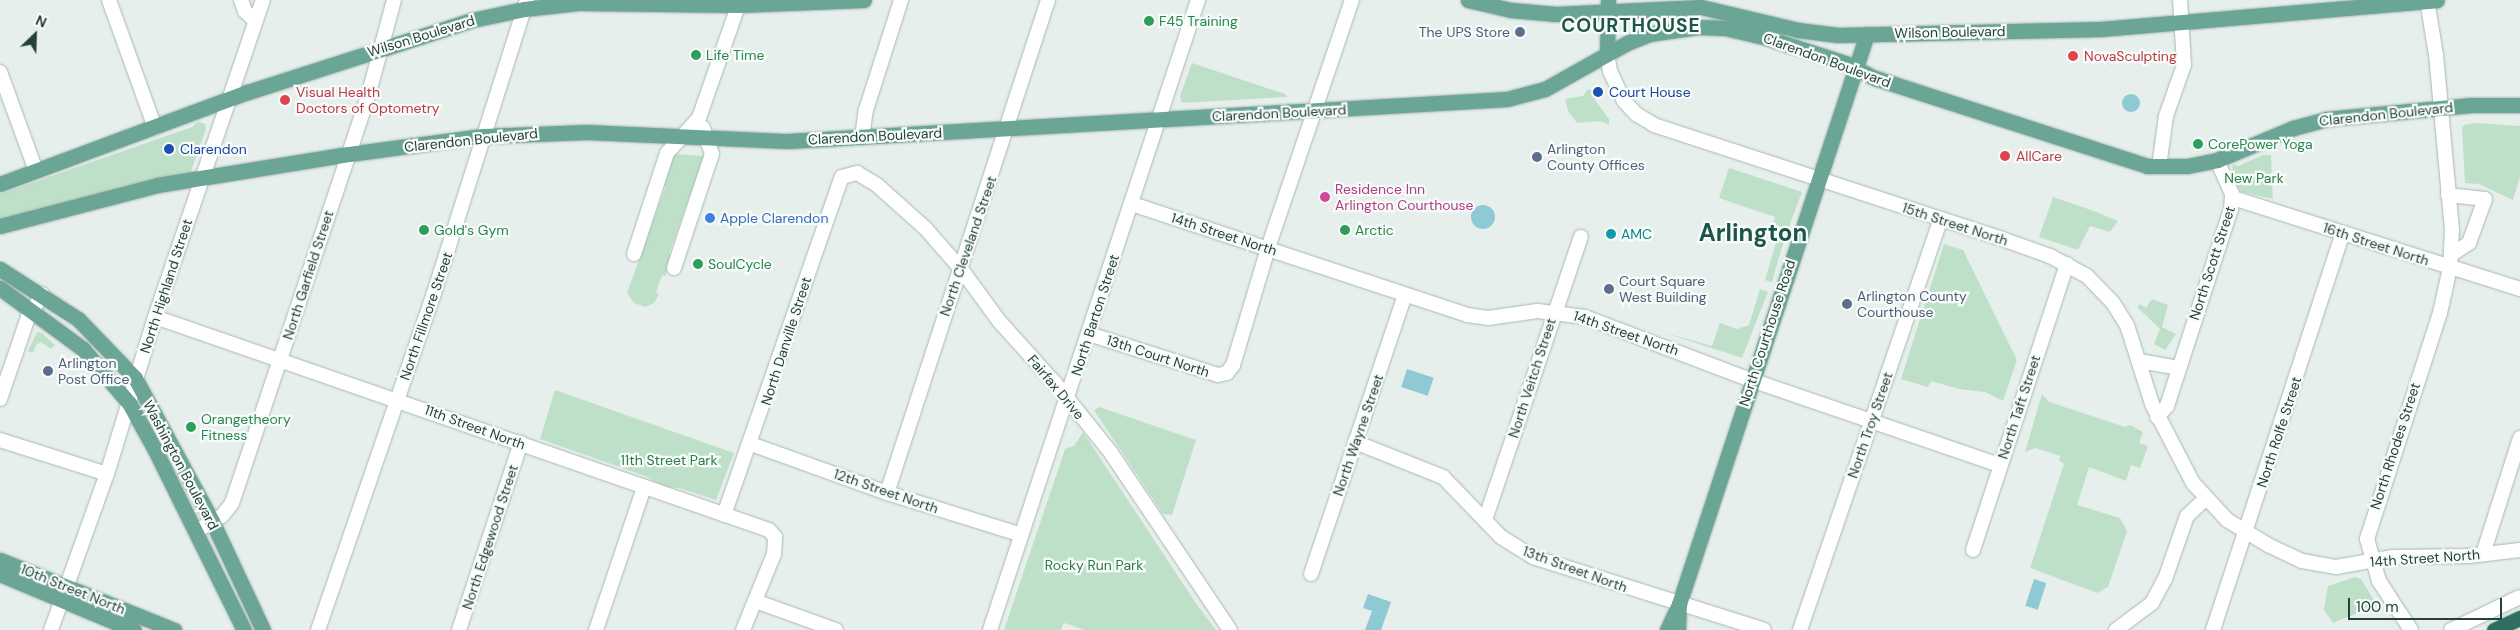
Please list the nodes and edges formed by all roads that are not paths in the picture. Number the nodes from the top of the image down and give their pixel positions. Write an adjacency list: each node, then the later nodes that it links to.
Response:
1 (109, 0): 31 (street)
2 (241, 0): 17 (street)
3 (263, 0): 17 (street, North Highland Street)
4 (394, 0): 21 (street, North Garfield Street)
5 (864, 0): 13 (main road, Wilson Boulevard)
6 (902, 0): 35 (street)
7 (1048, 0): 32 (street, North Cleveland Street)
8 (1198, 0): 30 (street, North Barton Street)
9 (1352, 0): 28 (street)
10 (1468, 0): 15 (main road, Wilson Boulevard)
11 (2180, 0): 18 (street)
12 (2431, 0): 18 (main road, Wilson Boulevard); 27 (street, North Rhodes Street)
13 (739, 2): 14 (main road, Wilson Boulevard); 29 (street)
14 (525, 4): 21 (main road, Wilson Boulevard); 33 (street, North Fillmore Street)
15 (1607, 7): 16 (main road, Wilson Boulevard); 22 (main road)
16 (1747, 16): 19 (street); 20 (main road, Wilson Boulevard)
17 (255, 21): 25 (street, North Highland Street)
18 (2182, 23): 20 (main road, Wilson Boulevard); 39 (street)
19 (1742, 31): 22 (main road, Clarendon Boulevard); 23 (main road, Clarendon Boulevard)
20 (1867, 34): 23 (main road, North Courthouse Road)
21 (381, 47): 25 (main road, Wilson Boulevard); 37 (street, North Garfield Street)
22 (1607, 54): 28 (main road, Clarendon Boulevard); 43 (street, 15th Street North)
23 (1857, 69): 39 (main road, Clarendon Boulevard); 43 (main road, North Courthouse Road)
24 (0, 72): 40 (street)
25 (228, 101): 31 (main road, Wilson Boulevard); 42 (street, North Highland Street)
26 (2520, 105): 27 (main road, Clarendon Boulevard)
27 (2441, 108): 38 (main road, Clarendon Boulevard); 45 (street, North Rhodes Street)
28 (1316, 111): 30 (main road, Clarendon Boulevard); 52 (street)
29 (700, 118): 34 (street); 36 (street)
30 (1159, 122): 32 (main road, Clarendon Boulevard); 47 (street, North Barton Street)
31 (155, 128): 40 (main road, Wilson Boulevard)
32 (1008, 129): 35 (main road, Clarendon Boulevard); 58 (street, North Cleveland Street)
33 (484, 136): 34 (main road, Clarendon Boulevard); 37 (main road, Clarendon Boulevard); 74 (street, North Fillmore Street)
34 (681, 137): 36 (main road, Clarendon Boulevard); 53 (street)
35 (862, 137): 36 (main road, Clarendon Boulevard)
36 (707, 138): 56 (street)
37 (349, 154): 42 (main road, Clarendon Boulevard); 67 (street, North Garfield Street)
38 (2217, 160): 39 (main road, Clarendon Boulevard); 46 (street, North Scott Street)
39 (2159, 167)
40 (36, 172): 44 (main road, Wilson Boulevard)
41 (851, 172): 58 (street, Fairfax Drive); 82 (street, North Danville Street)
42 (201, 180): 49 (main road, Clarendon Boulevard); 65 (street, North Highland Street)
43 (1818, 180): 48 (street, 15th Street North); 71 (main road, North Courthouse Road)
44 (0, 184)
45 (2448, 195): 54 (street, North Rhodes Street); 54 (street)
46 (2233, 198): 50 (street, 16th Street North); 69 (street, North Scott Street)
47 (1132, 204): 52 (street, 14th Street North); 66 (street, North Barton Street)
48 (1940, 220): 55 (street, 15th Street North); 77 (street, North Troy Street)
49 (0, 226)
50 (2343, 233): 54 (street, 16th Street North); 92 (street, North Rolfe Street)
51 (1580, 237): 64 (street, North Veitch Street)
52 (1268, 248): 62 (street, 14th Street North); 66 (street, 13th Court North)
53 (634, 254)
54 (2451, 261): 60 (street, 16th Street North); 98 (street, North Rhodes Street)
55 (2066, 264): 68 (street, 15th Street North); 83 (street, North Taft Street)
56 (674, 268)
57 (0, 269): 61 (main road, Washington Boulevard)
58 (961, 269): 73 (street, Fairfax Drive); 86 (street, North Cleveland Street)
59 (0, 288): 63 (main road, Washington Boulevard)
60 (2520, 289)
61 (43, 294): 63 (street); 70 (main road, Washington Boulevard)
62 (1405, 295): 64 (street, 14th Street North); 80 (street, North Wayne Street)
63 (33, 309): 72 (street); 75 (main road, Washington Boulevard)
64 (1554, 311): 71 (street, 14th Street North); 89 (street, North Veitch Street)
65 (155, 317): 67 (street, 11th Street North); 70 (street, North Highland Street)
66 (1089, 334): 73 (street, North Barton Street)
67 (282, 359): 74 (street, 11th Street North); 90 (street, North Garfield Street)
68 (2139, 361): 69 (street); 76 (street, 15th Street North)
69 (2178, 368): 76 (street, North Scott Street)
70 (136, 378): 75 (street, North Highland Street); 90 (main road, Washington Boulevard)
71 (1752, 380): 77 (street, 14th Street North); 104 (main road, North Courthouse Road)
72 (0, 399)
73 (1068, 399): 93 (street, North Barton Street); 118 (street, Fairfax Drive)
74 (397, 400): 81 (street, 11th Street North); 106 (street, North Fillmore Street)
75 (129, 403): 84 (street, North Highland Street); 91 (main road, Washington Boulevard)
76 (2157, 417): 87 (street, 14th Street North)
77 (1870, 422): 83 (street, 14th Street North); 122 (street, North Troy Street)
78 (2520, 438): 96 (street)
79 (0, 440): 84 (street)
80 (1356, 442): 89 (street, 13th Street North); 100 (street, North Wayne Street)
81 (521, 443): 85 (street, 11th Street North); 113 (street, North Edgewood Street)
82 (751, 444): 86 (street, 12th Street North); 88 (street, North Danville Street)
83 (2000, 465): 94 (street, North Taft Street)
84 (107, 474): 101 (street, North Highland Street)
85 (644, 487): 88 (street, 11th Street North); 114 (street)
86 (887, 492): 93 (street, 12th Street North)
87 (2205, 499): 92 (street, 14th Street North); 123 (street)
88 (724, 515): 103 (street, 11th Street North)
89 (1485, 520): 104 (street, 13th Street North)
90 (212, 521): 91 (street, North Garfield Street); 112 (main road, Washington Boulevard)
91 (195, 532): 111 (main road, Washington Boulevard)
92 (2246, 532): 98 (street, 14th Street North); 124 (street, North Rolfe Street)
93 (1022, 536): 117 (street, North Barton Street)
94 (1973, 550)
95 (2520, 550): 96 (street, 14th Street North)
96 (2483, 554): 98 (street, 14th Street North)
97 (0, 560): 101 (main road, 10th Street North)
98 (2371, 561): 107 (street, North Rhodes Street)
99 (0, 574): 101 (main road, 10th Street North)
100 (1311, 574)
101 (66, 594): 108 (street, North Highland Street); 109 (main road, 10th Street North); 110 (main road, 10th Street North)
102 (2520, 597): 125 (street)
103 (755, 602): 115 (street); 116 (street)
104 (1679, 604): 119 (main road, North Courthouse Road); 120 (main road, North Courthouse Road); 121 (street, 13th Street North)
105 (2520, 618): 126 (highway)
106 (320, 625)
107 (2408, 626)
108 (51, 630)
109 (134, 630)
110 (174, 630)
111 (244, 630)
112 (263, 630)
113 (459, 630)
114 (596, 630)
115 (743, 630)
116 (836, 630)
117 (990, 630)
118 (1230, 630)
119 (1667, 630)
120 (1678, 630)
121 (1764, 630)
122 (1800, 630)
123 (2116, 630)
124 (2213, 630)
125 (2450, 630)
126 (2494, 630)

